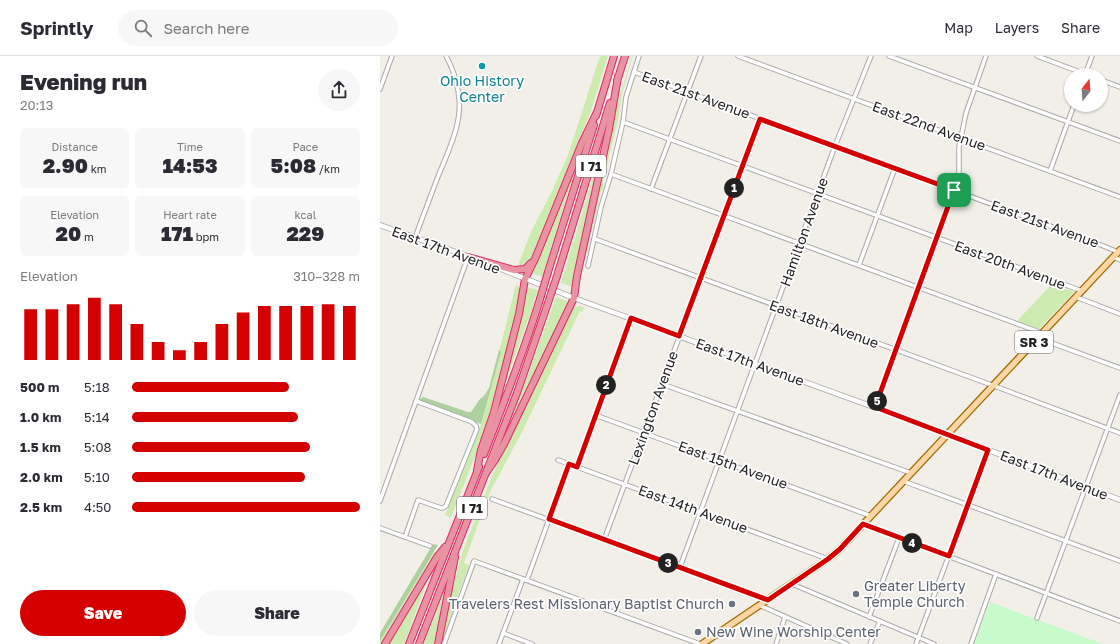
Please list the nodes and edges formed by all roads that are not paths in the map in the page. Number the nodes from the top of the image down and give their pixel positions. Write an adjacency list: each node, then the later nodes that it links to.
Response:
1 (392, 56): 20 (street)
2 (446, 56): 43 (street)
3 (614, 56): 23 (highway, I 71)
4 (625, 56): 16 (highway, I 71)
5 (639, 56): 15 (street)
6 (701, 56): 21 (street)
7 (738, 56): 22 (street, East 22nd Avenue)
8 (871, 56): 22 (street, Hamilton Avenue)
9 (889, 56): 19 (street)
10 (986, 56): 19 (street)
11 (1037, 56): 13 (street)
12 (1092, 56): 14 (street)
13 (1068, 68)
14 (1088, 68)
15 (634, 72): 21 (street, East 21st Avenue); 26 (street)
16 (618, 77): 59 (highway); 85 (highway, I 71, bridge)
17 (1108, 83): 18 (street)
18 (1120, 87)
19 (974, 88): 27 (street); 28 (street)
20 (380, 89)
21 (687, 92): 25 (street, East 21st Avenue); 29 (street)
22 (855, 99): 28 (street, East 22nd Avenue); 31 (street, Hamilton Avenue)
23 (597, 112): 50 (highway); 84 (highway, I 71, bridge)
24 (1072, 112): 27 (street)
25 (760, 119): 31 (street, East 21st Avenue); 32 (street, Lexington Avenue)
26 (623, 122): 29 (street, East 20th Avenue); 35 (street)
27 (1068, 122): 30 (street); 34 (street)
28 (960, 138): 34 (street, East 22nd Avenue); 37 (street)
29 (670, 139): 32 (street, East 20th Avenue); 36 (street)
30 (1120, 141)
31 (835, 146): 33 (street, East 21st Avenue); 38 (street, Hamilton Avenue)
32 (742, 166): 38 (street, East 20th Avenue); 40 (street, Lexington Avenue)
33 (895, 168): 37 (street, East 21st Avenue); 41 (street)
34 (1050, 171): 39 (street, East 22nd Avenue)
35 (611, 174): 36 (street); 45 (street)
36 (652, 189): 40 (street)
37 (954, 190): 44 (street); 47 (street, East 21st Avenue)
38 (818, 194): 41 (street, East 20th Avenue); 46 (street, Hamilton Avenue)
39 (1120, 197)
40 (724, 215): 46 (street); 54 (street, Lexington Avenue)
41 (877, 216): 44 (street, East 20th Avenue); 52 (street)
42 (380, 225): 43 (street, East 17th Avenue)
43 (415, 238): 48 (street, East 17th Avenue)
44 (937, 238): 56 (street); 57 (street, East 20th Avenue)
45 (595, 239): 53 (street); 54 (street, East 18th Avenue)
46 (800, 243): 52 (street); 60 (street, Hamilton Avenue)
47 (1119, 251): 49 (main road, SR 3)
48 (468, 257): 50 (highway); 55 (street, East 17th Avenue); 71 (street)
49 (1113, 257): 51 (street, East 21st Avenue); 57 (main road, SR 3)
50 (535, 259): 55 (highway)
51 (1120, 260)
52 (859, 265): 56 (street)
53 (588, 266)
54 (701, 278): 60 (street, East 18th Avenue); 63 (street, Lexington Avenue)
55 (525, 279): 59 (street, East 17th Avenue); 84 (highway)
56 (918, 287): 64 (street); 65 (street)
57 (1082, 291): 58 (main road, SR 3)
58 (1076, 297): 61 (street, East 20th Avenue); 64 (main road, SR 3)
59 (574, 298): 62 (street, East 17th Avenue); 85 (highway)
60 (776, 306): 65 (street, East 18th Avenue); 66 (street, Hamilton Avenue)
61 (1120, 314)
62 (631, 318): 63 (street, East 17th Avenue); 74 (street)
63 (679, 336): 66 (street, East 17th Avenue); 68 (street, Lexington Avenue)
64 (1040, 336): 67 (street); 69 (main road, SR 3)
65 (895, 350): 69 (street, East 18th Avenue); 72 (street)
66 (755, 363): 72 (street, East 17th Avenue); 73 (street, Hamilton Avenue)
67 (1120, 368)
68 (662, 384): 73 (street); 76 (street, Lexington Avenue)
69 (993, 386): 75 (street, East 18th Avenue); 78 (main road, SR 3)
70 (1120, 395): 75 (street)
71 (416, 401): 92 (street); 99 (street)
72 (875, 407): 78 (street, East 17th Avenue)
73 (738, 411): 81 (street, Hamilton Avenue); 86 (street)
74 (595, 415): 76 (street, East 15th Avenue); 83 (street)
75 (1108, 428): 77 (street, East 18th Avenue); 89 (street)
76 (644, 433): 81 (street, East 15th Avenue); 88 (street, Lexington Avenue)
77 (1120, 433)
78 (947, 435): 79 (street, East 17th Avenue); 86 (main road, SR 3)
79 (988, 450): 89 (street, East 17th Avenue); 93 (street)
80 (558, 460): 82 (street, East 14th Avenue)
81 (720, 461): 94 (street, Hamilton Avenue); 95 (street, East 15th Avenue)
82 (569, 464): 83 (street, East 14th Avenue); 96 (street)
83 (577, 467): 88 (street, East 14th Avenue)
84 (477, 470): 101 (highway, I 71)
85 (486, 473): 104 (highway, I 71)
86 (911, 473): 87 (main road, SR 3)
87 (904, 481): 93 (street); 95 (main road, SR 3)
88 (625, 484): 94 (street, East 14th Avenue); 102 (street, Lexington Avenue)
89 (1086, 487): 91 (street, East 17th Avenue); 103 (street)
90 (492, 499): 96 (street)
91 (1120, 500)
92 (380, 501)
93 (968, 505): 103 (street); 106 (street)
94 (701, 512): 107 (street, East 14th Avenue); 109 (street, Hamilton Avenue)
95 (871, 516): 97 (main road, SR 3)
96 (549, 519): 102 (street); 111 (street)
97 (863, 524): 100 (street); 107 (main road, SR 3)
98 (380, 528): 99 (street)
99 (405, 537): 105 (street)
100 (899, 538): 106 (street); 117 (street)
101 (450, 540): 123 (highway); 124 (highway, I 71)
102 (604, 540): 109 (street)
103 (1065, 541): 108 (street); 113 (street)
104 (458, 544): 125 (highway, I 71); 126 (highway)
105 (430, 546)
106 (949, 556): 110 (street); 122 (street)
107 (828, 559): 112 (main road, SR 3)
108 (1120, 561)
109 (680, 568): 114 (street)
110 (996, 574): 113 (street); 136 (street)
111 (525, 580): 121 (street); 127 (street); 130 (street)
112 (792, 584): 114 (main road, SR 3); 117 (street)
113 (1046, 593): 118 (street); 120 (street)
114 (768, 600): 115 (main road, SR 3)
115 (759, 605): 116 (street); 130 (main road, SR 3)
116 (785, 617): 131 (street); 132 (street)
117 (869, 617): 119 (street)
118 (1037, 618)
119 (880, 621): 122 (street); 133 (street)
120 (1120, 621)
121 (503, 633): 128 (street); 129 (street)
122 (918, 637): 134 (street); 135 (street)
123 (385, 644)
124 (409, 644)
125 (419, 644)
126 (438, 644)
127 (444, 644)
128 (499, 644)
129 (532, 644)
130 (703, 644)
131 (776, 644)
132 (847, 644)
133 (870, 644)
134 (916, 644)
135 (934, 644)
136 (971, 644)

